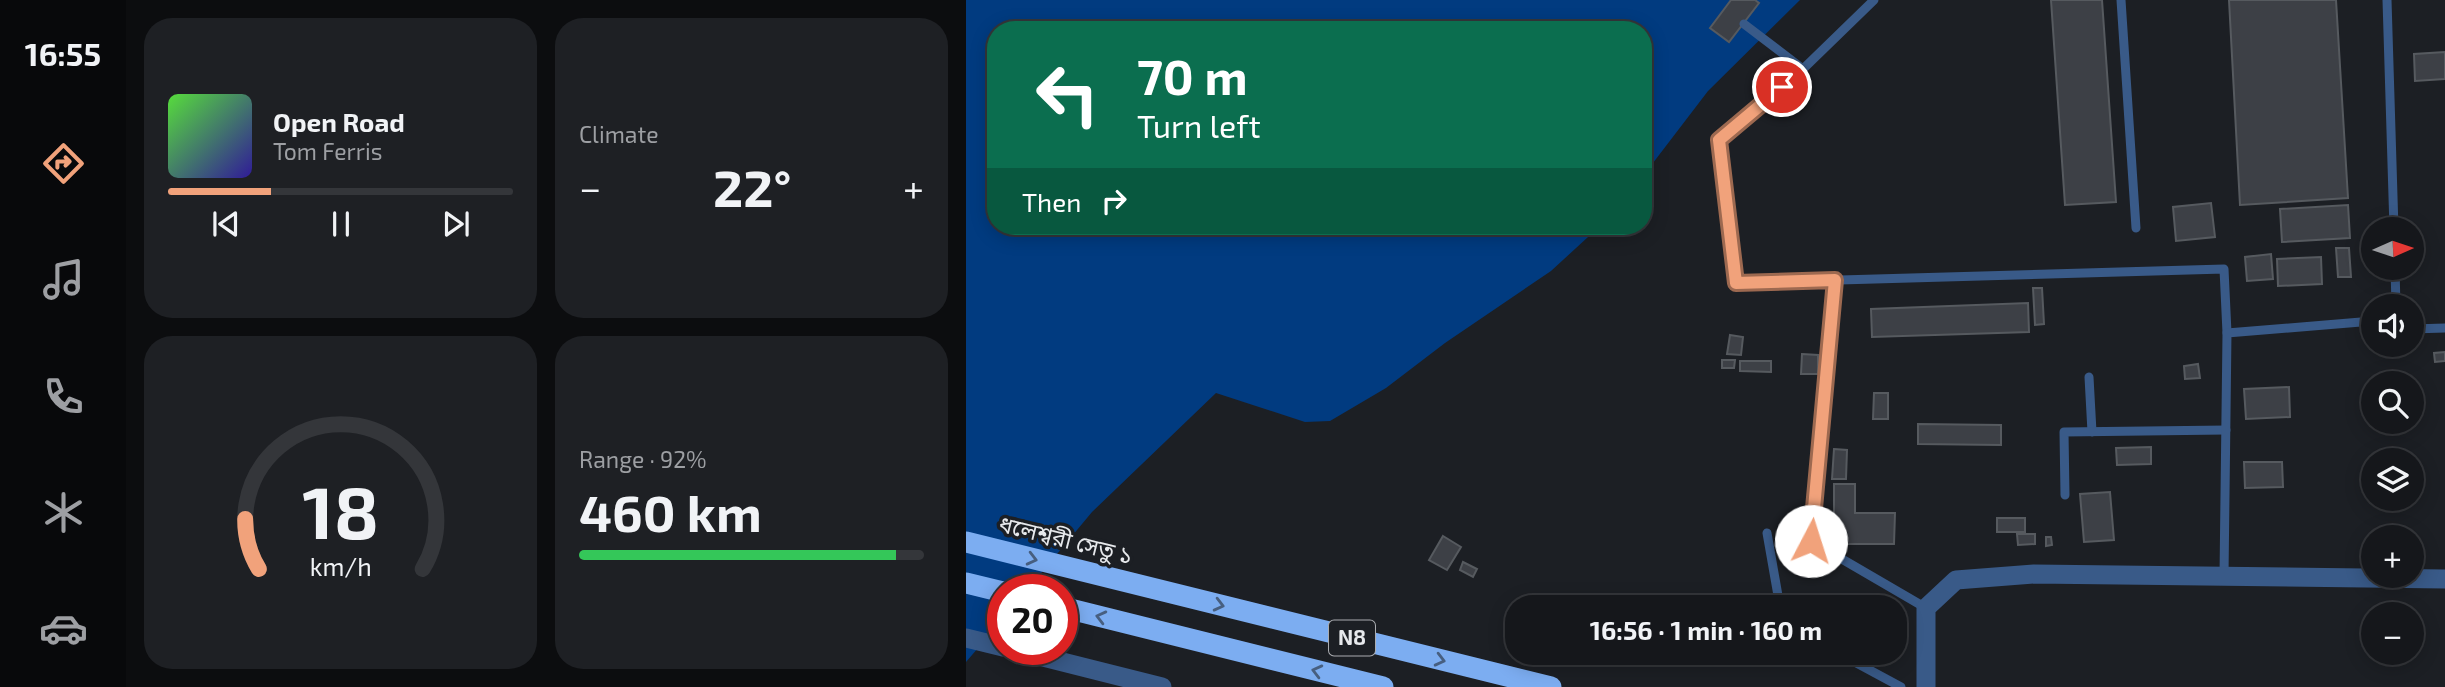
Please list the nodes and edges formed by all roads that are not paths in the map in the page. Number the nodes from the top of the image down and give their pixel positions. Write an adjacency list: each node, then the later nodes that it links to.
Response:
1 (1874, 0): 5 (lane)
2 (2121, 0): 7 (lane)
3 (2387, 0): 6 (lane)
4 (1744, 24): 5 (lane)
5 (1803, 69): 8 (lane)
6 (2394, 217)
7 (2136, 228)
8 (1835, 280): 12 (lane); 24 (lane)
9 (2361, 322): 12 (lane)
10 (2445, 328): 11 (lane)
11 (2424, 329)
12 (2227, 333): 14 (lane)
13 (2089, 377): 15 (lane)
14 (2226, 430): 15 (lane); 19 (lane)
15 (2092, 432): 16 (lane)
16 (2065, 495)
17 (1767, 533): 23 (lane)
18 (966, 542): 32 (highway, ধলেশ্বরী সেতু ১ / N8, one-way to 32)
19 (2224, 576): 20 (street); 24 (street)
20 (2445, 579)
21 (966, 583): 22 (highway)
22 (987, 588)
23 (1778, 595)
24 (1926, 608): 34 (street)
25 (1078, 611): 31 (highway, N8, one-way to 25)
26 (966, 638): 27 (street)
27 (987, 643)
28 (1073, 665): 30 (street)
29 (1861, 665): 33 (lane)
30 (1162, 687)
31 (1383, 687)
32 (1551, 687)
33 (1902, 687)
34 (1926, 687)

